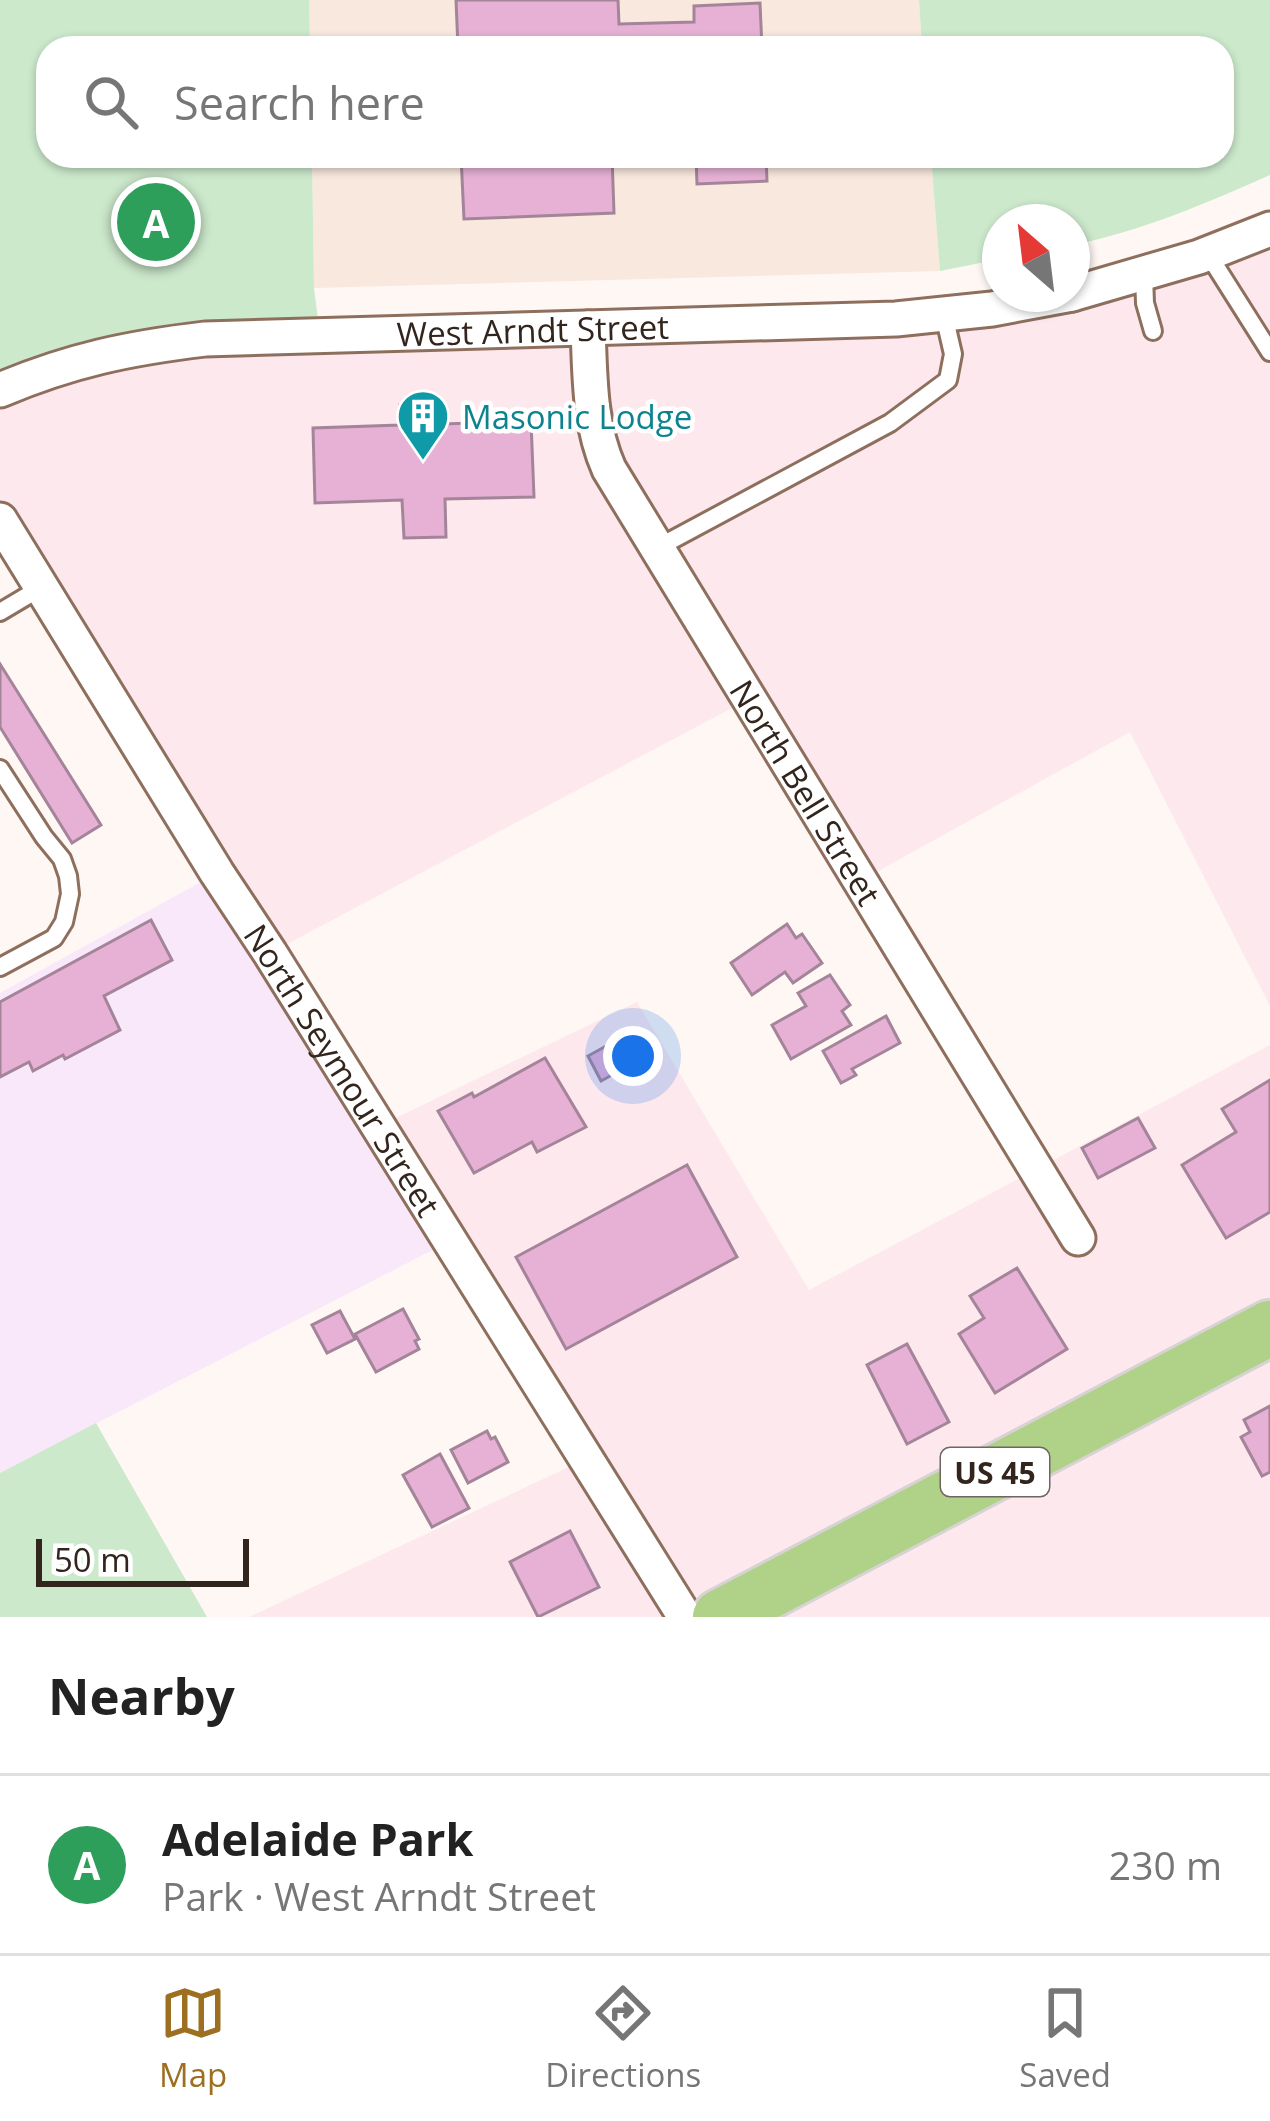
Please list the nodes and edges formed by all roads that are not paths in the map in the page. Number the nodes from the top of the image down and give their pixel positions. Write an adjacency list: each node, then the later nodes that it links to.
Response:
1 (1270, 229): 2 (street, West Arndt Street)
2 (1208, 254): 3 (street, West Arndt Street); 9 (lane)
3 (1144, 275): 4 (street, West Arndt Street); 8 (lane)
4 (1090, 289)
5 (982, 309): 6 (street, West Arndt Street)
6 (944, 315): 7 (street, West Arndt Street); 12 (lane)
7 (588, 328): 10 (street, West Arndt Street); 12 (street, North Bell Street)
8 (1153, 331)
9 (1270, 352)
10 (0, 389)
11 (0, 520): 13 (street, North Seymour Street)
12 (657, 548): 17 (street, North Bell Street)
13 (42, 587): 14 (lane); 19 (street, North Seymour Street)
14 (0, 612)
15 (0, 769): 16 (lane)
16 (0, 967)
17 (1078, 1238)
18 (1270, 1328): 20 (main road, US 45)
19 (685, 1617)
20 (719, 1617)

